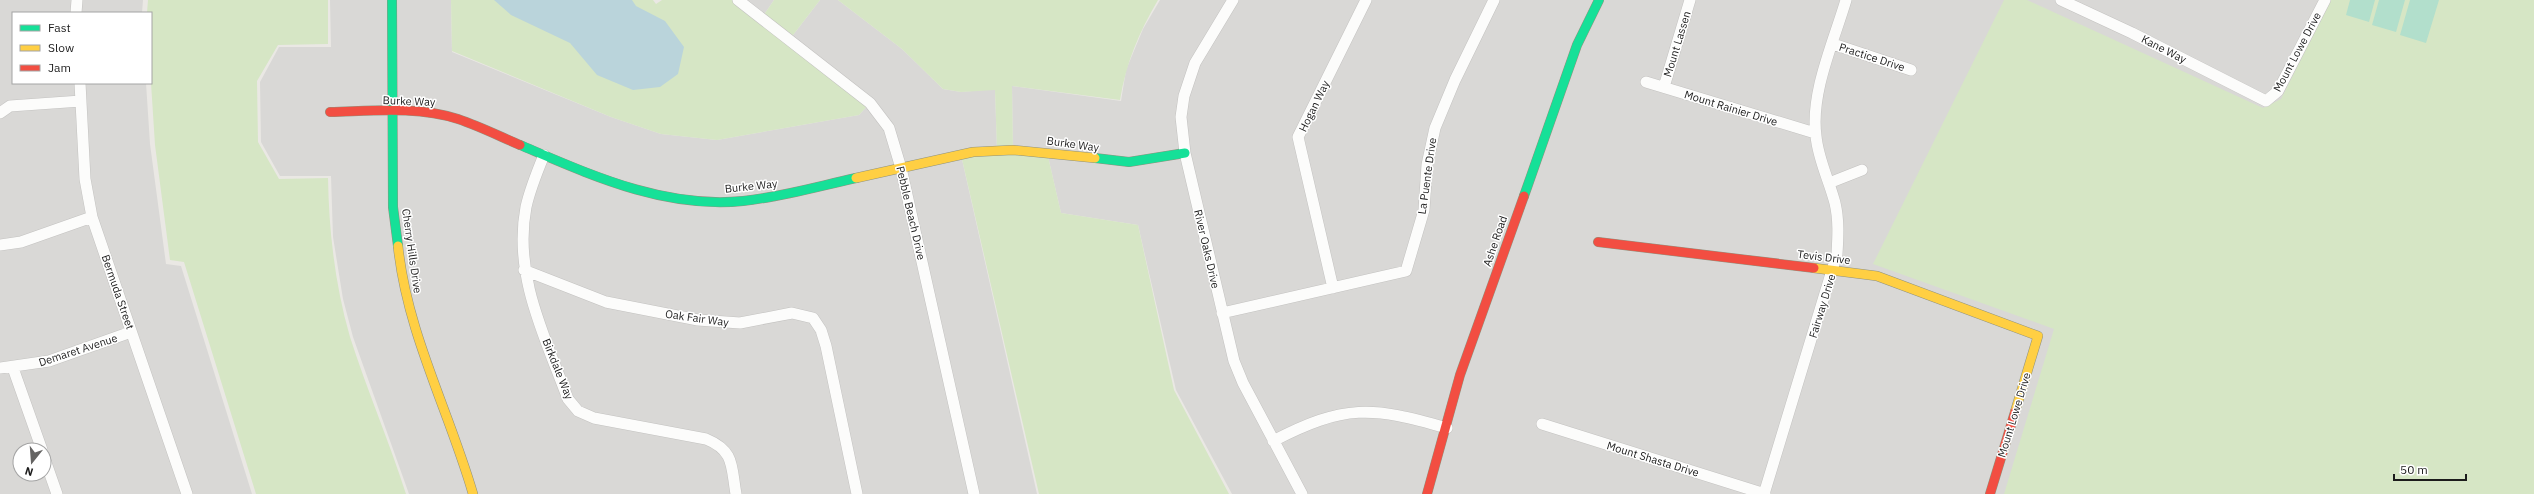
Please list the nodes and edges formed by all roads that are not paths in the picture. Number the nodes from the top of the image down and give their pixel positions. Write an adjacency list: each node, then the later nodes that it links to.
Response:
1 (77, 0): 12 (street)
2 (392, 0): 20 (street, Cherry Hills Drive)
3 (738, 0): 26 (street, Pebble Beach Drive)
4 (1233, 0): 24 (street, River Oaks Drive)
5 (1366, 0): 34 (street, Hogan Way)
6 (1494, 0): 34 (street, La Puente Drive)
7 (1599, 0): 41 (street, Ashe Road)
8 (1690, 0): 17 (street, Mount Lassen)
9 (1846, 0): 13 (street, Fairway Drive)
10 (2061, 0): 19 (street, Kane Way)
11 (2325, 0): 19 (street, Mount Lowe Drive)
12 (76, 12)
13 (1833, 44): 14 (street, Practice Drive); 23 (street, Fairway Drive)
14 (1911, 70)
15 (1646, 82): 17 (street, Mount Rainier Drive)
16 (80, 84): 18 (street, Bermuda Street)
17 (1664, 87): 23 (street, Mount Rainier Drive)
18 (81, 101): 22 (street); 29 (street, Bermuda Street)
19 (2266, 101)
20 (392, 111): 21 (street, Burke Way); 25 (street, Burke Way); 47 (street, Cherry Hills Drive)
21 (330, 112)
22 (0, 113)
23 (1815, 133): 28 (street, Fairway Drive)
24 (1184, 153): 26 (street, Burke Way); 35 (street, River Oaks Drive)
25 (544, 155): 26 (street, Burke Way); 32 (street, Birkdale Way)
26 (901, 168): 50 (street, Pebble Beach Drive)
27 (1862, 170): 28 (street)
28 (1829, 183): 33 (street, Fairway Drive)
29 (92, 217): 31 (street); 36 (street, Bermuda Street)
30 (1598, 242): 33 (street, Tevis Drive)
31 (0, 245)
32 (524, 270): 48 (street, Birkdale Way); 49 (street, Oak Fair Way)
33 (1833, 271): 37 (street, Tevis Drive); 53 (street, Fairway Drive)
34 (1333, 288): 35 (street, La Puente Drive)
35 (1222, 314): 42 (street, River Oaks Drive)
36 (132, 332): 39 (street, Demaret Avenue); 46 (street, Bermuda Street)
37 (2038, 336): 54 (street, Mount Lowe Drive)
38 (0, 368): 39 (street, Demaret Avenue)
39 (13, 368): 43 (street)
40 (1542, 424): 53 (street, Mount Shasta Drive)
41 (1447, 428): 42 (street); 52 (street, Ashe Road)
42 (1273, 441): 51 (street, River Oaks Drive)
43 (39, 442)
44 (52, 480): 45 (street)
45 (57, 494)
46 (187, 494)
47 (473, 494)
48 (736, 494)
49 (857, 494)
50 (974, 494)
51 (1302, 494)
52 (1427, 494)
53 (1765, 494)
54 (1990, 494)

